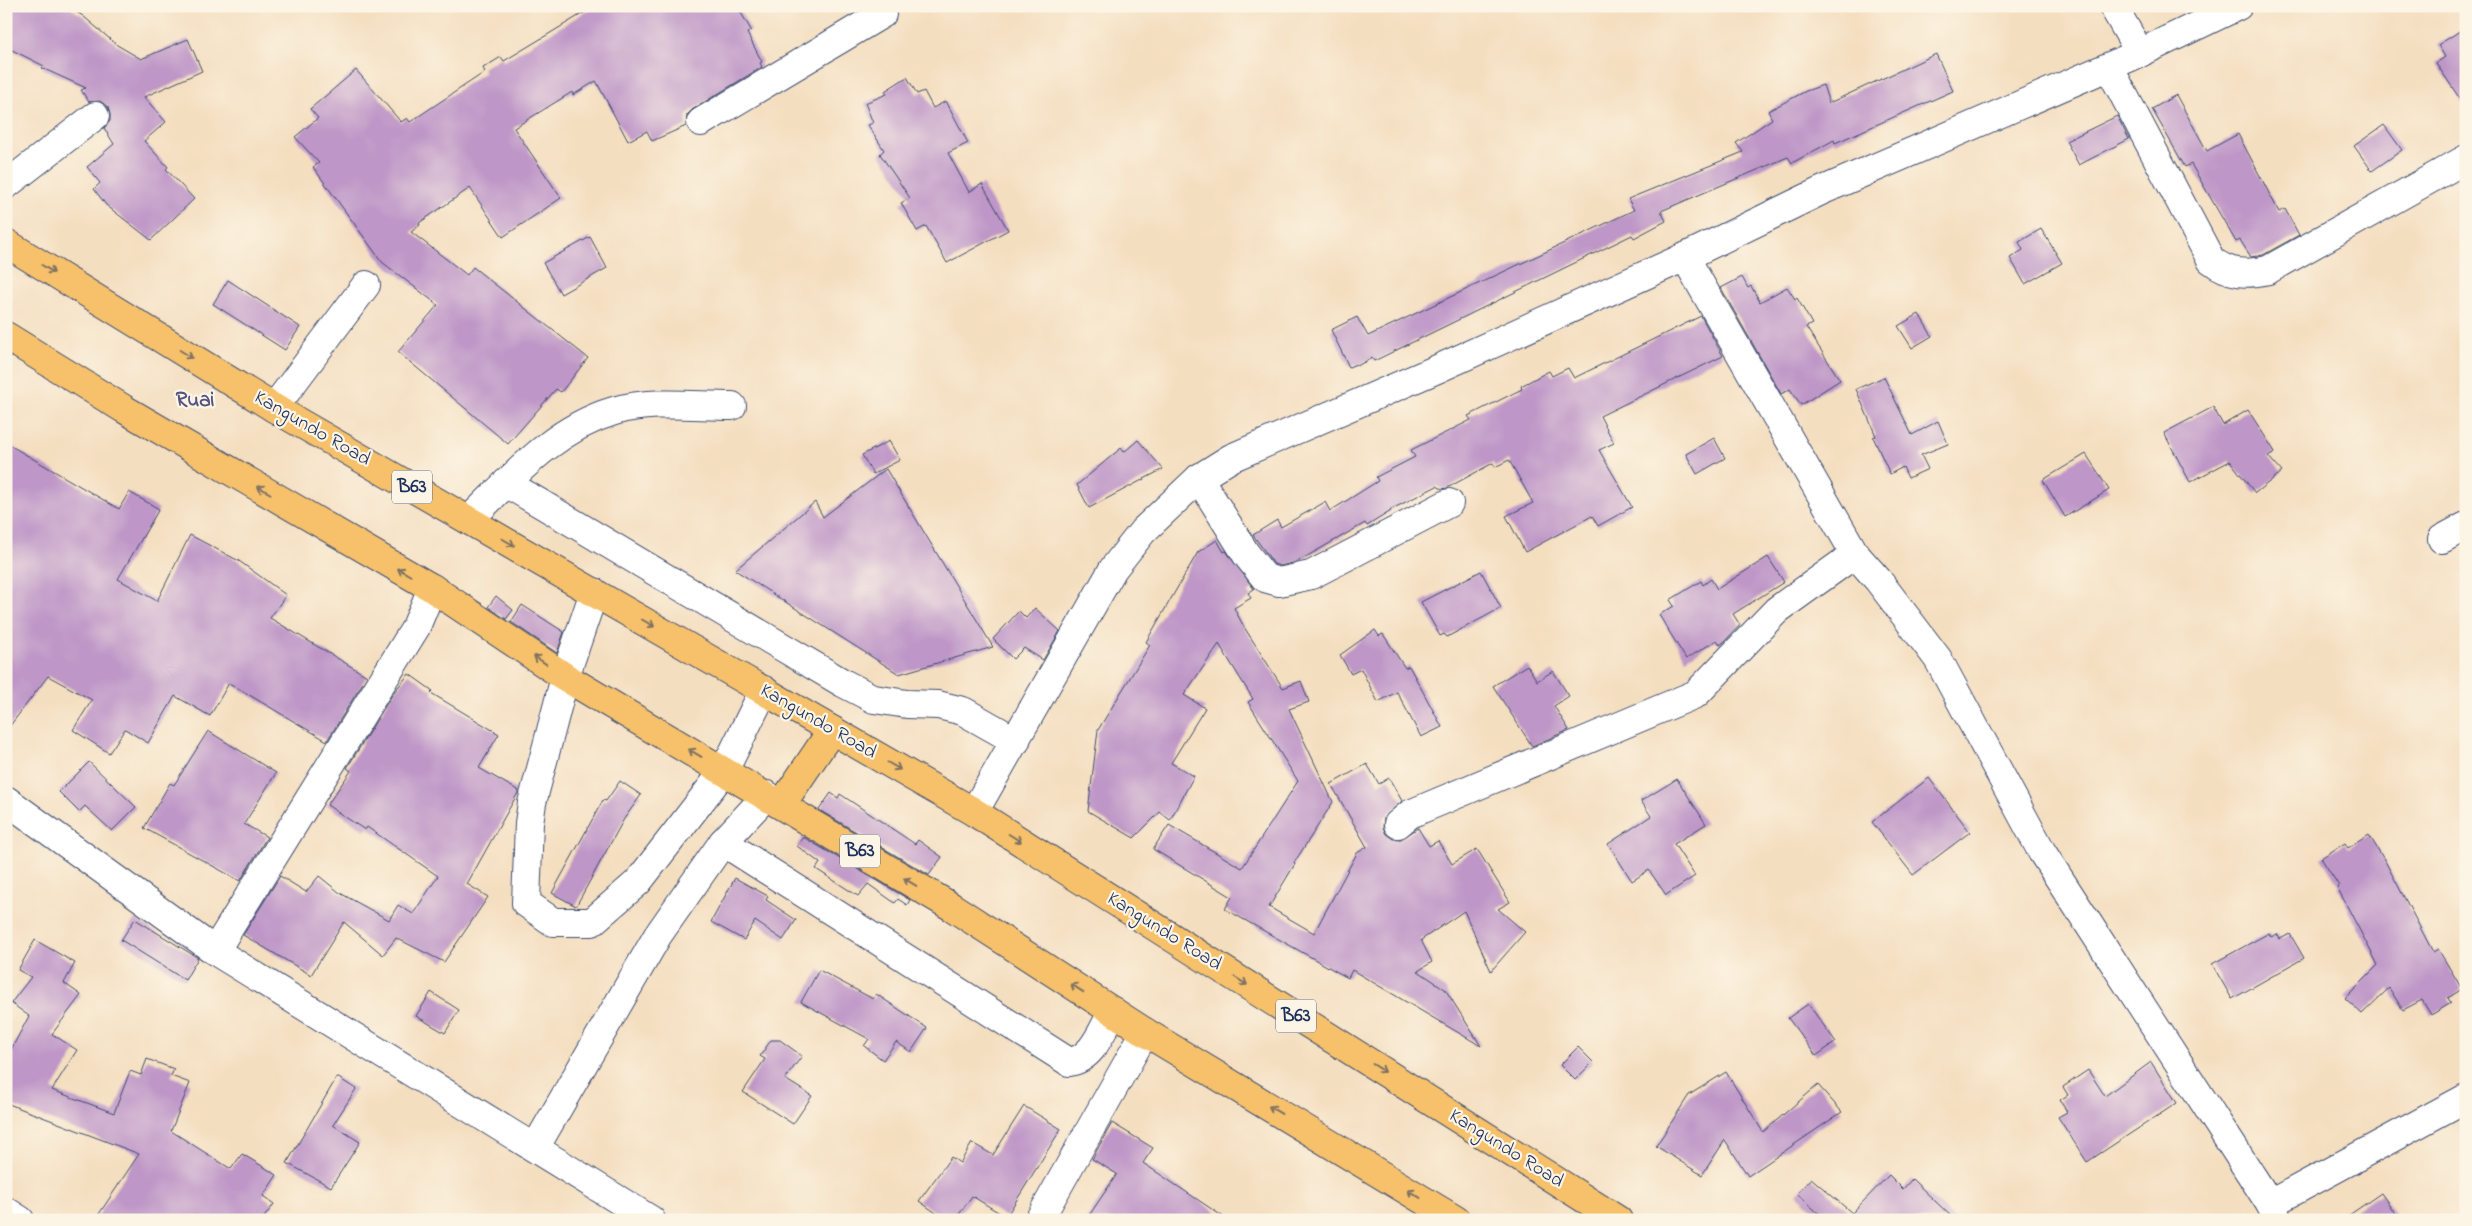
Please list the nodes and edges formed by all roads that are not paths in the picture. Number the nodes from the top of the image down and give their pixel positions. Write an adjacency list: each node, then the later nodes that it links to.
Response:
1 (2114, 6): 4 (street)
2 (2238, 6): 4 (street)
3 (882, 9): 7 (street)
4 (2140, 53): 5 (street)
5 (2109, 67): 8 (street); 11 (street)
6 (95, 116): 9 (street)
7 (701, 122)
8 (2466, 159)
9 (6, 185)
10 (6, 243): 15 (highway, Kangundo Road / B63, one-way to 15)
11 (1685, 257): 16 (street); 22 (street)
12 (366, 285): 15 (street)
13 (6, 336): 23 (highway, B63, one-way to 13)
14 (732, 406): 17 (street)
15 (274, 408): 19 (highway, Kangundo Road / B63)
16 (1200, 478): 18 (street); 28 (street)
17 (506, 483): 19 (street); 28 (street)
18 (1449, 502)
19 (469, 520): 24 (highway, Kangundo Road / B63, one-way to 24)
20 (2466, 526): 21 (street)
21 (2442, 539)
22 (1855, 554): 33 (street); 41 (street)
23 (432, 588): 25 (highway, B63, one-way to 23); 35 (street)
24 (594, 592): 25 (street); 26 (highway, Kangundo Road / B63, one-way to 26)
25 (565, 677): 29 (highway, B63, one-way to 25); 29 (street)
26 (764, 690): 27 (highway, Kangundo Road / B63); 29 (street)
27 (832, 730): 31 (highway); 32 (highway, Kangundo Road / B63, one-way to 32)
28 (1016, 741): 32 (street)
29 (724, 771): 31 (highway, B63)
30 (6, 800): 35 (street)
31 (774, 800): 34 (street); 36 (highway, B63, one-way to 31)
32 (974, 812): 46 (highway, Kangundo Road / B63, one-way to 46)
33 (1398, 824)
34 (723, 842): 36 (street); 39 (street)
35 (214, 951): 39 (street)
36 (1113, 1011): 37 (highway, B63)
37 (1145, 1032): 44 (street); 45 (highway, B63, one-way to 37)
38 (2466, 1098): 41 (street)
39 (535, 1148): 43 (street)
40 (6, 1211): 42 (street)
41 (2274, 1212)
42 (20, 1220)
43 (651, 1220)
44 (1038, 1220)
45 (1456, 1220)
46 (1618, 1220)

